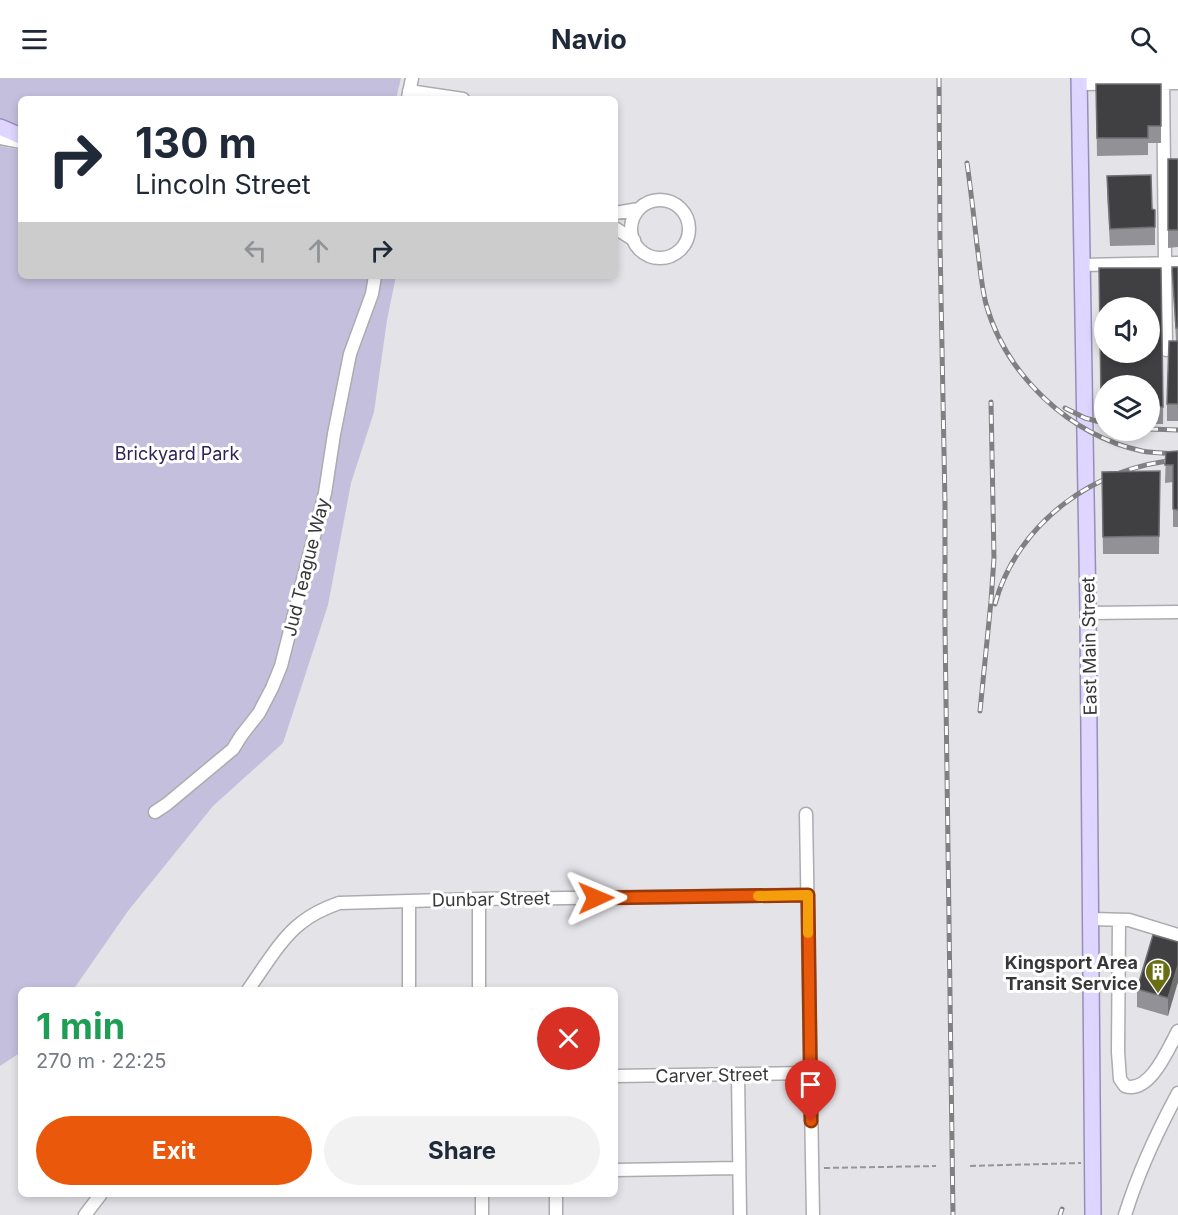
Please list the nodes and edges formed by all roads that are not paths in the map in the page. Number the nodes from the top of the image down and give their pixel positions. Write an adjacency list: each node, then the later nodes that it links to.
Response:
1 (412, 78): 5 (street)
2 (1163, 80): 3 (street); 4 (street); 14 (street)
3 (1079, 81): 15 (main road, East Main Street)
4 (1178, 83)
5 (409, 95)
6 (0, 127): 7 (main road)
7 (18, 135)
8 (0, 138): 9 (street)
9 (18, 141)
10 (639, 209): 11 (street); 13 (street); 13 (street)
11 (618, 212)
12 (618, 230): 13 (street)
13 (634, 240)
14 (1172, 263): 15 (street); 17 (street)
15 (1082, 265): 19 (main road, East Main Street)
16 (374, 279): 20 (street, Jud Teague Way)
17 (1166, 350)
18 (1178, 612): 19 (street)
19 (1088, 613): 25 (main road, East Main Street)
20 (155, 812)
21 (806, 814): 22 (street)
22 (808, 895): 23 (street, Dunbar Street); 32 (street)
23 (479, 899): 24 (street, Dunbar Street); 30 (street)
24 (409, 901): 28 (street, Dunbar Street); 29 (street)
25 (1091, 919): 26 (street); 46 (main road, East Main Street)
26 (1119, 920): 27 (street); 31 (street)
27 (1178, 935)
28 (250, 987)
29 (409, 987)
30 (479, 987)
31 (1178, 1031)
32 (810, 1073): 34 (street, Carver Street); 45 (street)
33 (618, 1076): 34 (street, Carver Street)
34 (738, 1076): 36 (street)
35 (1178, 1093): 47 (street)
36 (740, 1168): 37 (street); 44 (street)
37 (618, 1170)
38 (99, 1197): 41 (street)
39 (482, 1197): 42 (street)
40 (556, 1197): 43 (street)
41 (85, 1215)
42 (482, 1215)
43 (556, 1215)
44 (740, 1215)
45 (813, 1215)
46 (1093, 1215)
47 (1125, 1215)

